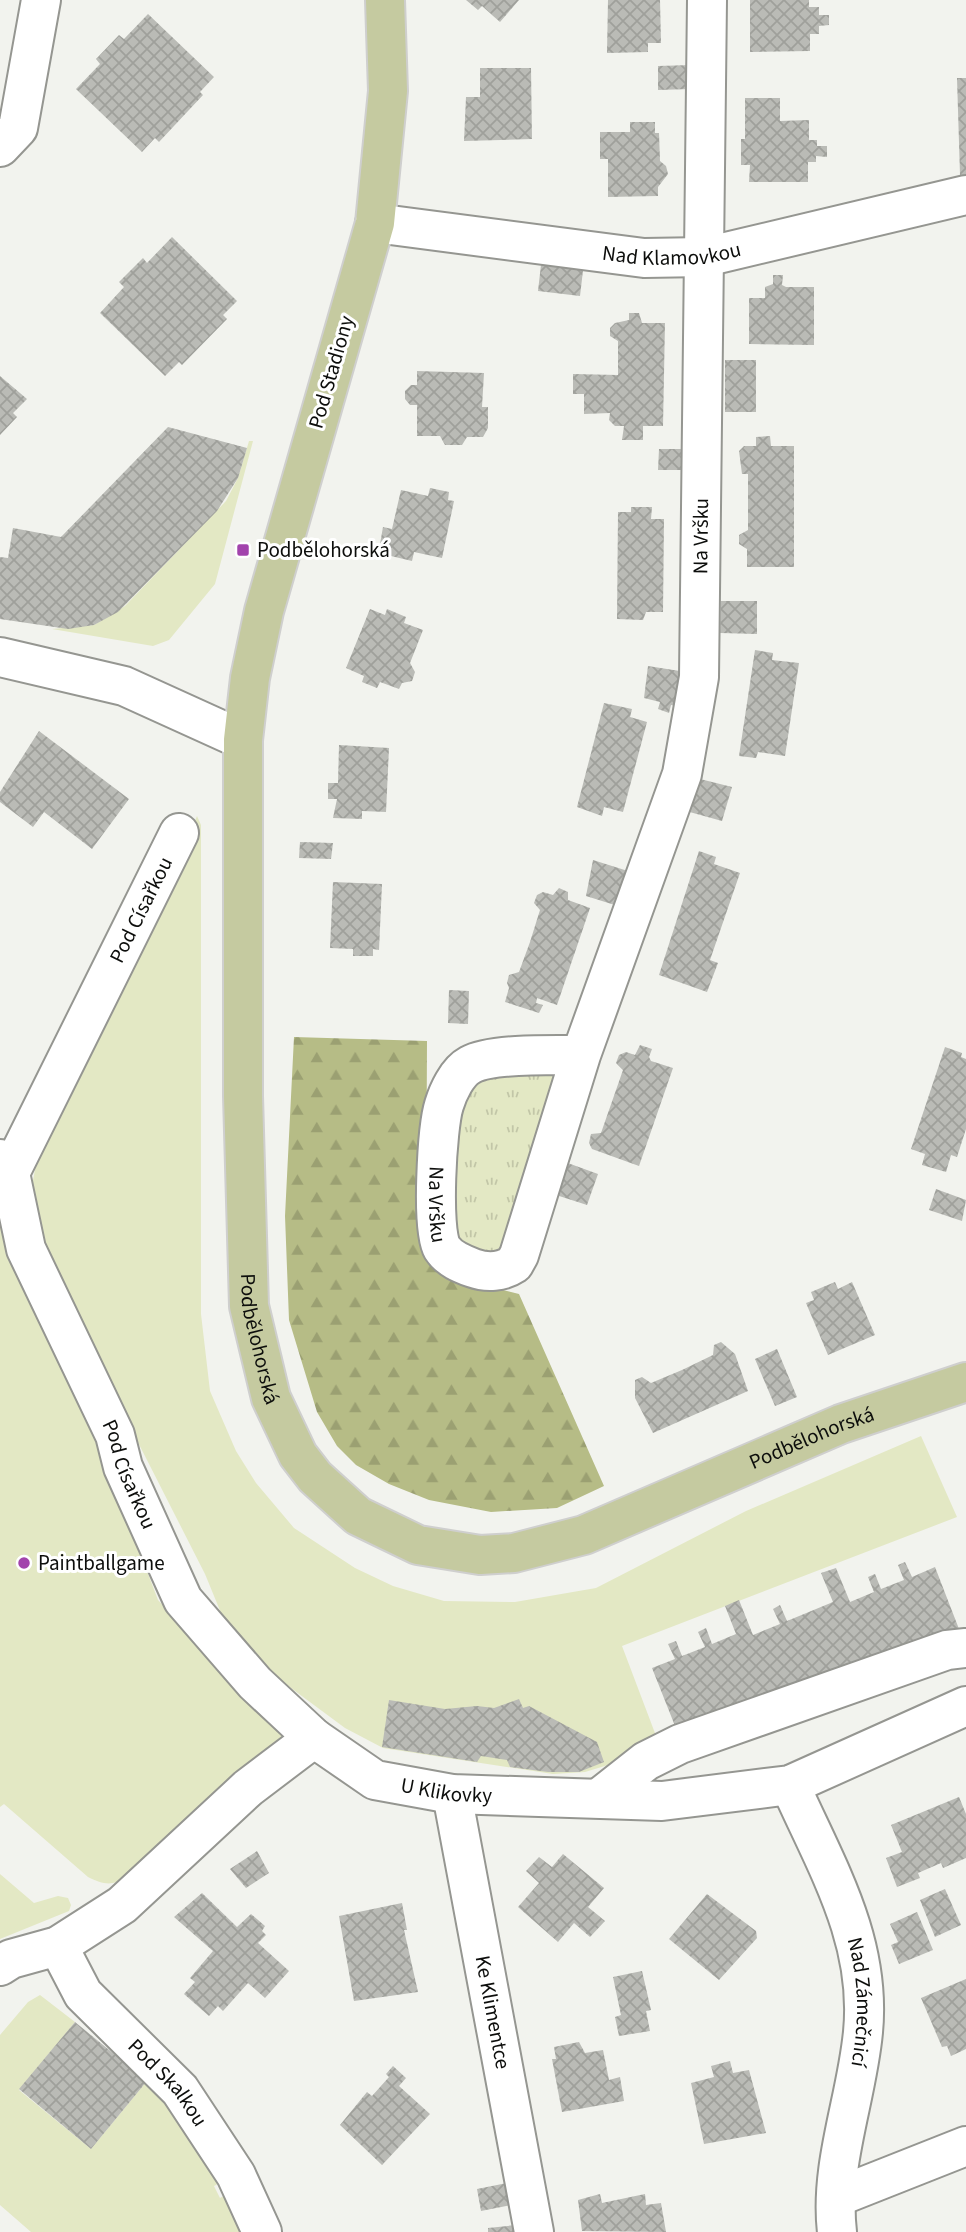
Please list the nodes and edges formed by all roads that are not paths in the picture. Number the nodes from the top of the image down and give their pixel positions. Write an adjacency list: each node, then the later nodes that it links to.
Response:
1 (41, 0): 4 (street)
2 (385, 0): 6 (main road, Pod Stadiony)
3 (707, 0): 7 (street, Na Vršku)
4 (0, 147)
5 (966, 195): 7 (street, Nad Klamovkou)
6 (374, 223): 7 (street, Nad Klamovkou); 9 (main road, Pod Stadiony)
7 (705, 257): 11 (street, Na Vršku)
8 (0, 657): 9 (street)
9 (243, 740): 13 (main road, Podbělohorská)
10 (179, 833): 12 (street, Pod Císařkou)
11 (581, 1055): 11 (street, Na Vršku)
12 (5, 1166): 16 (street, Pod Císařkou)
13 (966, 1382)
14 (966, 1648): 19 (street)
15 (966, 1706): 17 (street, U Klikovky)
16 (314, 1738): 18 (street, U Klikovky); 20 (street)
17 (790, 1785): 19 (street, U Klikovky); 23 (street, Nad Zámečnicí)
18 (452, 1794): 19 (street, U Klikovky); 25 (street, Ke Klimentce)
19 (599, 1798)
20 (58, 1946): 21 (street); 24 (street, Pod Skalkou)
21 (0, 1966)
22 (966, 2146): 23 (street)
23 (837, 2214)
24 (262, 2232)
25 (534, 2232)

